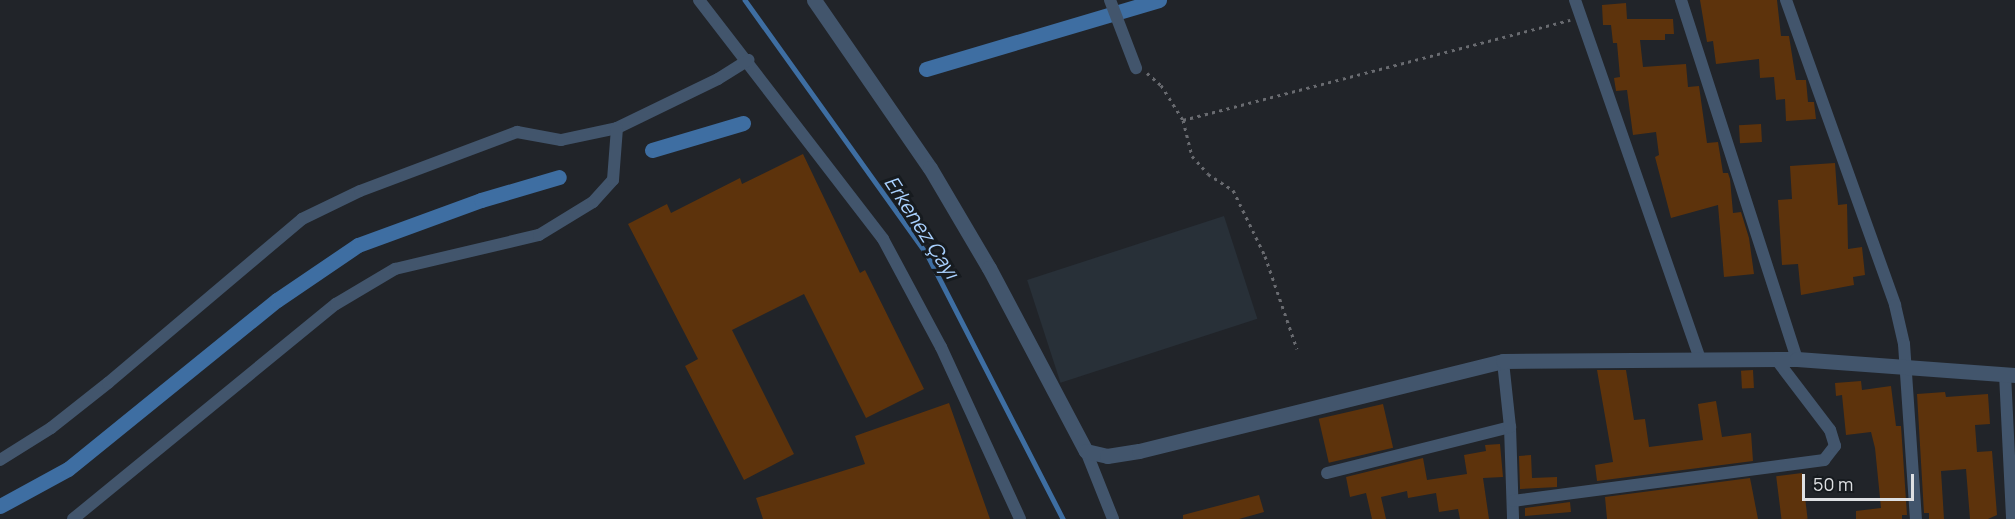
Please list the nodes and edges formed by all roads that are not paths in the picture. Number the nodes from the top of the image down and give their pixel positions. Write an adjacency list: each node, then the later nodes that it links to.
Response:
1 (699, 0): 7 (street)
2 (814, 0): 17 (street)
3 (1110, 0): 8 (street)
4 (1575, 0): 10 (street)
5 (1681, 0): 12 (street)
6 (1786, 0): 14 (street)
7 (748, 60): 9 (street); 22 (street)
8 (1136, 68)
9 (617, 128): 18 (street); 21 (street)
10 (1700, 358): 11 (street); 13 (street)
11 (1776, 359): 12 (street); 20 (street)
12 (1797, 359): 14 (street)
13 (1503, 361): 16 (street); 17 (street)
14 (1905, 365): 15 (street); 25 (street)
15 (2010, 374): 26 (street)
16 (1510, 426): 19 (street); 20 (street)
17 (1086, 451): 23 (street)
18 (0, 460)
19 (1327, 473)
20 (1513, 501): 24 (street)
21 (74, 519)
22 (1020, 519)
23 (1113, 519)
24 (1513, 519)
25 (1916, 519)
26 (2012, 519)

